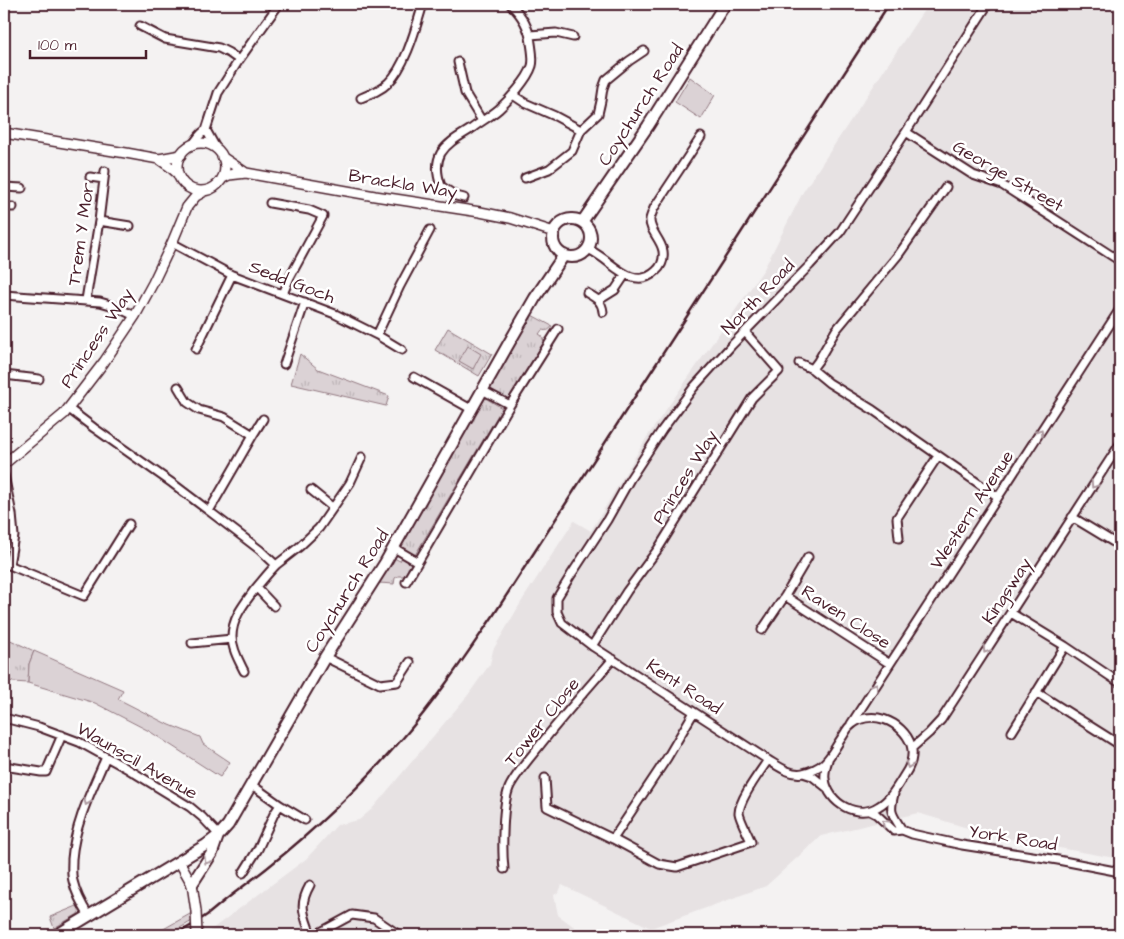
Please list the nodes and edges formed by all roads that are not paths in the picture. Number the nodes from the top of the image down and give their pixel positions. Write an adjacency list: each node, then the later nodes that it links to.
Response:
1 (423, 4): 13 (street)
2 (510, 4): 7 (street)
3 (725, 4): 41 (main road, Coychurch Road)
4 (988, 4): 17 (street, North Road)
5 (276, 5): 10 (street)
6 (140, 26): 10 (street)
7 (530, 36): 8 (street); 12 (street)
8 (573, 37)
9 (644, 51): 16 (street)
10 (239, 60): 15 (street)
11 (458, 62): 14 (street)
12 (513, 95): 14 (street); 16 (street)
13 (361, 98)
14 (482, 121): 35 (street)
15 (206, 130): 20 (street); 21 (street)
16 (580, 130): 29 (street)
17 (906, 132): 48 (street, George Street); 62 (street, North Road)
18 (4, 133): 24 (street)
19 (701, 137): 50 (street)
20 (191, 146): 21 (street); 22 (street)
21 (216, 148): 23 (street)
22 (181, 155): 24 (street); 25 (street)
23 (222, 156): 26 (street, Brackla Way); 28 (street)
24 (159, 160): 25 (street)
25 (178, 174): 30 (street)
26 (246, 174): 28 (street, Brackla Way); 44 (street, Brackla Way)
27 (90, 177): 40 (street, Trem Y Mor)
28 (223, 178): 34 (street)
29 (525, 178)
30 (185, 185): 34 (street); 39 (street, Princess Way)
31 (4, 187): 33 (street)
32 (946, 187): 69 (street)
33 (22, 188)
34 (203, 192): 39 (street, Princess Way)
35 (464, 198)
36 (270, 203): 52 (street)
37 (4, 207): 38 (street)
38 (12, 207)
39 (187, 207): 45 (street, Princess Way)
40 (99, 222): 42 (street); 54 (street, Trem Y Mor)
41 (582, 222): 44 (main road); 46 (main road)
42 (130, 226)
43 (430, 230): 63 (street)
44 (554, 232): 47 (main road)
45 (172, 243): 49 (street, Sedd Goch); 59 (street, Princess Way)
46 (589, 249): 47 (main road); 50 (street)
47 (564, 255): 74 (main road, Coychurch Road)
48 (1120, 261)
49 (232, 275): 52 (street, Sedd Goch); 65 (street)
50 (625, 275): 55 (street)
51 (587, 293): 55 (street)
52 (282, 294): 56 (street, Sedd Goch)
53 (4, 295): 54 (street, Trem Y Mor)
54 (86, 300): 59 (street, Trem Y Mor)
55 (600, 300): 58 (street)
56 (305, 302): 63 (street, Sedd Goch); 68 (street)
57 (1120, 309): 86 (street, Western Avenue, one-way to 57)
58 (603, 312)
59 (134, 316): 76 (street, Princess Way)
60 (558, 329): 64 (street)
61 (545, 332): 64 (street)
62 (745, 332): 102 (street, North Road); 107 (street, Princes Way)
63 (377, 335): 66 (street, Sedd Goch)
64 (553, 337): 75 (street)
65 (196, 349)
66 (402, 350)
67 (799, 363): 69 (street)
68 (284, 364)
69 (812, 369): 81 (street)
70 (4, 375): 72 (street)
71 (414, 377): 77 (street)
72 (39, 379)
73 (178, 387): 79 (street)
74 (482, 390): 75 (street); 77 (main road, Coychurch Road)
75 (510, 406): 95 (street)
76 (69, 409): 83 (street, Princess Way); 88 (street)
77 (471, 409): 93 (main road, Coychurch Road)
78 (263, 419): 79 (street)
79 (253, 435): 88 (street)
80 (1120, 444): 89 (street, Kingsway, one-way to 89)
81 (938, 456): 86 (street); 91 (street)
82 (362, 457): 87 (street)
83 (4, 464)
84 (4, 475): 96 (street)
85 (311, 490): 87 (street)
86 (998, 497): 112 (street, Western Avenue)
87 (332, 507): 97 (street)
88 (209, 511): 97 (street)
89 (1072, 517): 92 (street); 103 (street, Kingsway)
90 (130, 524): 96 (street)
91 (899, 538)
92 (1120, 546)
93 (394, 548): 95 (street); 109 (main road, Coychurch Road)
94 (808, 557): 100 (street, Raven Close)
95 (418, 562): 98 (street)
96 (6, 565)
97 (276, 565): 99 (street)
98 (406, 582)
99 (257, 588): 101 (street); 105 (street)
100 (785, 596): 104 (street, Raven Close); 112 (street, Raven Close)
101 (274, 606)
102 (557, 612): 107 (street, Kent Road)
103 (1011, 612): 108 (street); 122 (street, Kingsway, one-way to 122)
104 (762, 630)
105 (232, 639): 106 (street); 113 (street)
106 (192, 643)
107 (592, 646): 110 (street, Kent Road)
108 (1065, 646): 114 (street); 115 (street)
109 (325, 657): 111 (street); 129 (main road, Coychurch Road)
110 (613, 659): 116 (street, Kent Road); 139 (street, Tower Close)
111 (410, 662)
112 (890, 664): 118 (street, Western Avenue, one-way to 112)
113 (244, 671)
114 (1120, 683)
115 (1036, 692): 119 (street); 121 (street)
116 (694, 712): 124 (street, Kent Road); 137 (street)
117 (4, 718): 120 (street, Waunscil Avenue)
118 (849, 727): 122 (street); 125 (street)
119 (1012, 732)
120 (62, 735): 123 (street, Waunscil Avenue); 126 (street)
121 (1120, 745)
122 (912, 748): 131 (street, one-way to 131)
123 (106, 757): 136 (street, Waunscil Avenue); 144 (street, one-way to 144)
124 (768, 760): 127 (street, Kent Road); 137 (street)
125 (828, 760): 127 (street); 130 (street)
126 (4, 766)
127 (803, 773): 130 (street, Kent Road)
128 (545, 778): 137 (street)
129 (252, 785): 132 (street); 136 (main road, Coychurch Road)
130 (827, 787): 133 (street)
131 (894, 791): 133 (street); 135 (street)
132 (280, 805): 134 (street); 141 (street)
133 (870, 811): 135 (street, York Road, one-way to 133)
134 (305, 820)
135 (902, 830): 140 (street, York Road)
136 (219, 835): 138 (main road, Coychurch Road); 142 (main road, one-way to 142)
137 (613, 839)
138 (179, 861): 142 (street); 144 (main road, Coychurch Road)
139 (504, 869)
140 (1120, 872)
141 (243, 873)
142 (192, 884): 146 (street, bridge)
143 (310, 885): 147 (street)
144 (89, 916): 145 (main road, Coychurch Road)
145 (57, 935)
146 (198, 935)
147 (313, 935): 148 (street)
148 (398, 935)

